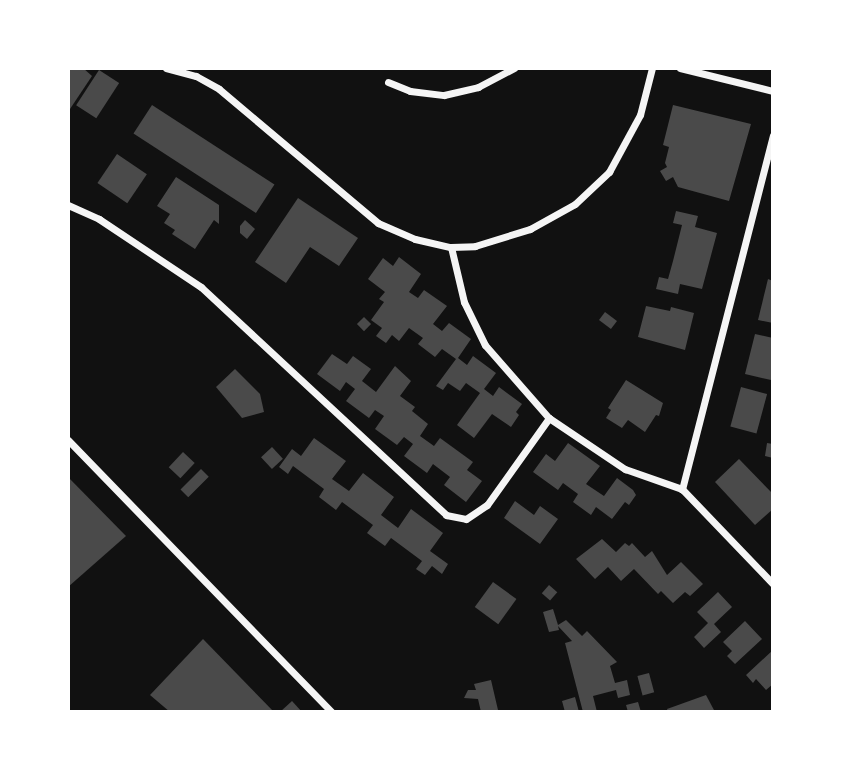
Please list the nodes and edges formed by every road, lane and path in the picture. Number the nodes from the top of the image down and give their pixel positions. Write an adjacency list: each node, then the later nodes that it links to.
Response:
1 (166, 68): 9 (street)
2 (514, 68): 5 (street)
3 (652, 68): 9 (street)
4 (680, 68): 6 (street)
5 (388, 82)
6 (773, 92)
7 (773, 135): 12 (street)
8 (68, 205): 10 (street)
9 (451, 247): 10 (street)
10 (549, 418): 12 (street)
11 (68, 440): 14 (street)
12 (682, 489): 13 (street)
13 (773, 584)
14 (332, 712)

